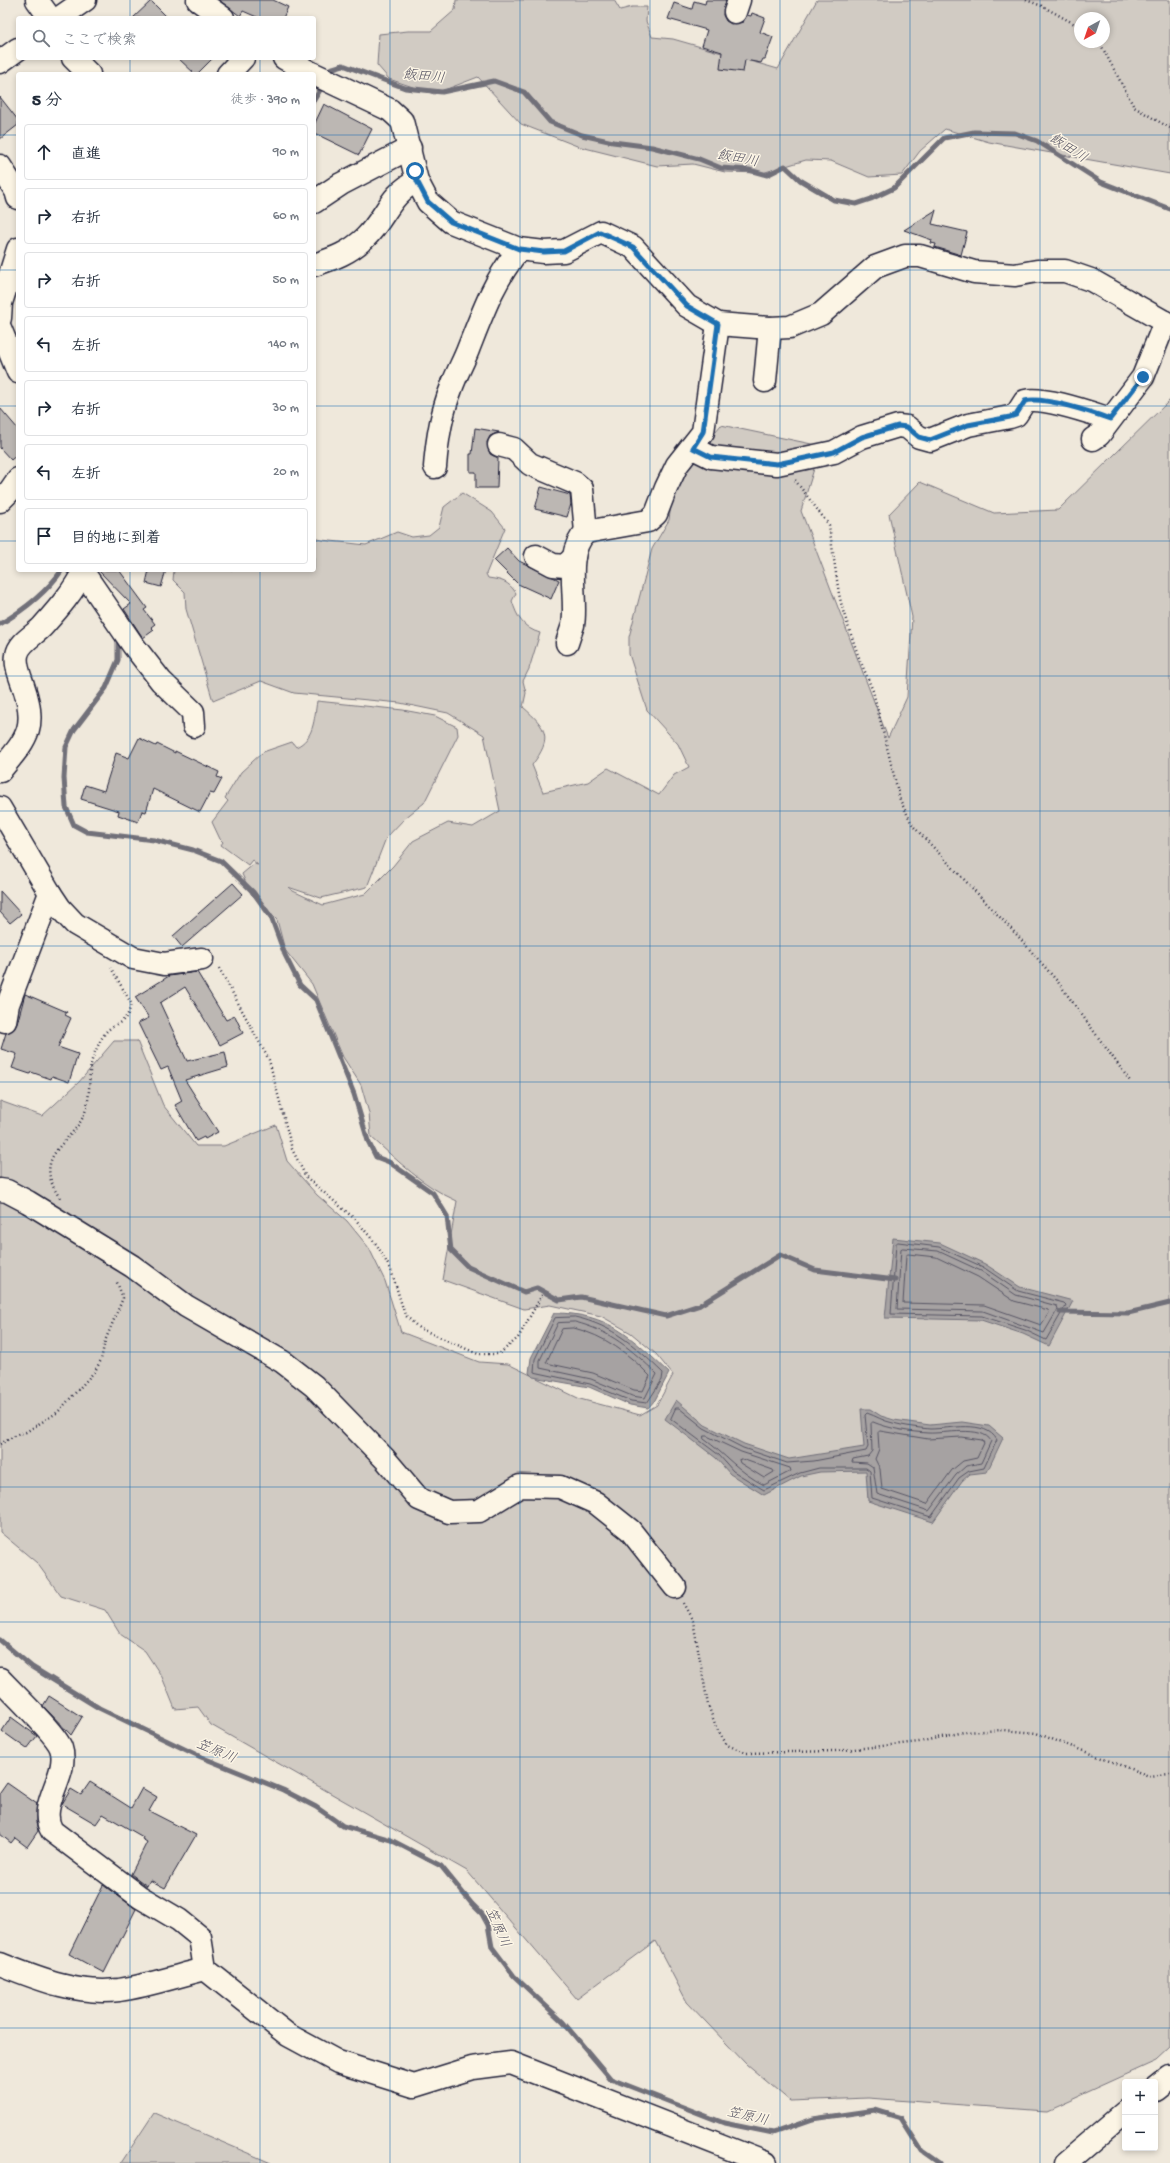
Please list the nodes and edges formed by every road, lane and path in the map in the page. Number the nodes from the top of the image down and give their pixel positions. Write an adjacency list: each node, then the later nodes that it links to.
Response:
1 (37, 0): 5 (street)
2 (85, 0): 6 (street)
3 (198, 0): 7 (street)
4 (1026, 0): 8 (path)
5 (49, 16)
6 (62, 16)
7 (220, 16)
8 (1074, 24)
9 (1103, 48): 19 (path)
10 (16, 50): 14 (street)
11 (75, 60): 15 (street)
12 (241, 60): 16 (street)
13 (288, 60): 17 (street)
14 (0, 62)
15 (87, 72)
16 (230, 72)
17 (310, 72)
18 (316, 75): 20 (street)
19 (1170, 128)
20 (410, 148): 22 (street); 24 (street)
21 (0, 166): 23 (street)
22 (417, 181): 25 (street); 27 (street)
23 (16, 191)
24 (316, 201)
25 (519, 249): 29 (street); 40 (street)
26 (16, 256): 28 (street)
27 (316, 264)
28 (0, 318)
29 (718, 324): 32 (street); 38 (street)
30 (1168, 324): 32 (street); 35 (street)
31 (0, 328): 33 (street)
32 (770, 328): 34 (street)
33 (16, 367)
34 (765, 381)
35 (1110, 419): 36 (street); 39 (street)
36 (1093, 439)
37 (499, 445): 43 (street)
38 (693, 448): 39 (street); 43 (street)
39 (777, 464): 56 (path)
40 (435, 467)
41 (16, 482): 42 (street)
42 (0, 501)
43 (586, 532): 45 (street)
44 (536, 556): 45 (street)
45 (574, 558): 48 (street)
46 (83, 572): 50 (street)
47 (85, 572): 49 (street)
48 (567, 643)
49 (194, 726)
50 (0, 772)
51 (0, 808): 52 (street)
52 (50, 893): 53 (street); 55 (street)
53 (202, 959): 60 (path)
54 (109, 964): 58 (path)
55 (5, 1021)
56 (1130, 1081)
57 (0, 1190): 62 (street)
58 (65, 1204)
59 (116, 1279): 61 (path)
60 (542, 1295)
61 (0, 1444)
62 (675, 1587): 64 (path)
63 (0, 1679): 66 (street)
64 (1170, 1774)
65 (0, 1964): 66 (street)
66 (205, 1969): 70 (street)
67 (1170, 2077): 68 (street)
68 (1158, 2087)
69 (1122, 2115): 71 (street)
70 (766, 2163)
71 (1065, 2163)

